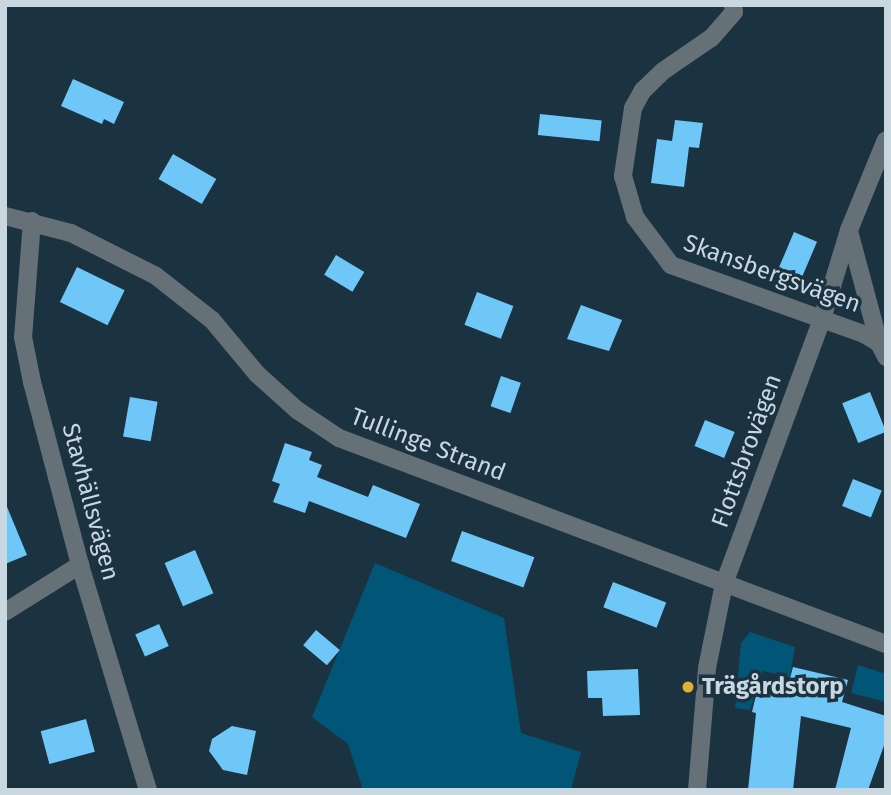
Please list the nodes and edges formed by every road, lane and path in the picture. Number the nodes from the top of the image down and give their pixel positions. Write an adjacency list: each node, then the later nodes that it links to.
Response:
1 (733, 5): 6 (street, Skansbergsvägen)
2 (886, 140): 5 (street, Flottsbrovägen)
3 (5, 216): 4 (street, Tullinge Strand)
4 (32, 221): 8 (street, Stavhällsvägen); 9 (street, Tullinge Strand)
5 (849, 230): 6 (street, Flottsbrovägen); 7 (street, Skansbergsvägen)
6 (822, 319): 7 (street, Skansbergsvägen); 9 (street, Flottsbrovägen)
7 (882, 350)
8 (80, 565): 10 (street); 12 (street, Stavhällsvägen)
9 (724, 584): 11 (street, Tullinge Strand); 13 (street, Flottsbrovägen)
10 (5, 612)
11 (886, 644)
12 (148, 790)
13 (697, 790)

